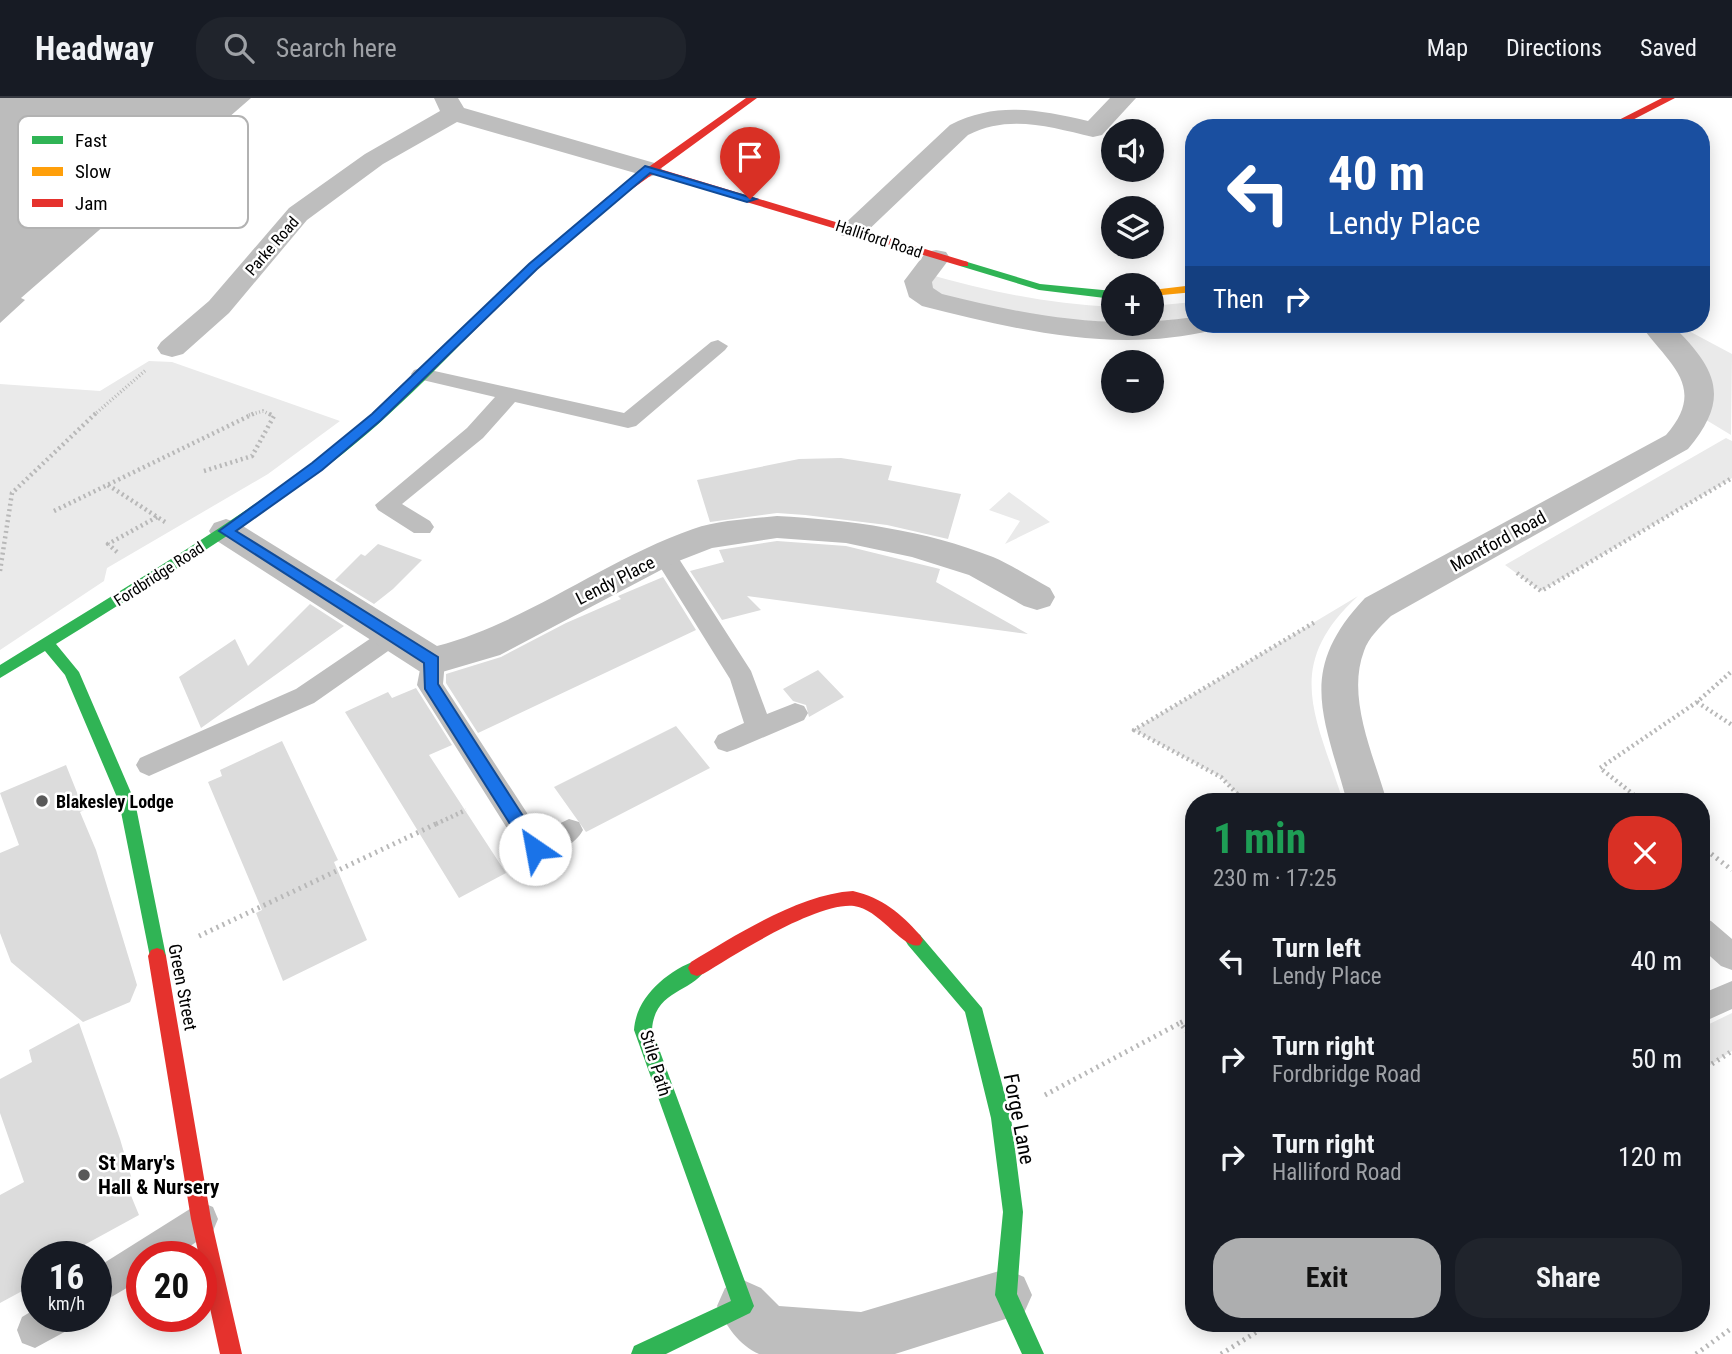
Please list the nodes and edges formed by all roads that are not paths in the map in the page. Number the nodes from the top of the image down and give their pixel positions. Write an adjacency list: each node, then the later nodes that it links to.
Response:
1 (752, 98): 6 (street, Fordbridge Road)
2 (1124, 98): 7 (street)
3 (1670, 98): 5 (street)
4 (450, 106): 6 (street, Parke Road); 15 (street, Parke Road)
5 (1627, 119)
6 (649, 169): 7 (street, Halliford Road); 16 (street, Fordbridge Road)
7 (852, 230): 8 (street, Halliford Road)
8 (936, 258): 11 (street, Halliford Road); 12 (street)
9 (1185, 289): 10 (street)
10 (1164, 292)
11 (1101, 294)
12 (1185, 326)
13 (1663, 333): 30 (street, Montford Road)
14 (718, 346): 17 (lane)
15 (172, 348)
16 (421, 374): 17 (lane); 19 (street, Fordbridge Road)
17 (511, 393): 18 (lane)
18 (422, 527)
19 (226, 531): 22 (street); 23 (street, Fordbridge Road)
20 (664, 554): 21 (street, Lendy Place); 24 (street, Lendy Place); 27 (lane)
21 (1038, 597)
22 (392, 636): 24 (street); 29 (lane)
23 (48, 645): 25 (street, Fordbridge Road); 37 (street, Green Street)
24 (432, 661): 31 (lane)
25 (0, 672)
26 (795, 713): 27 (lane)
27 (759, 729): 28 (lane)
28 (727, 742)
29 (149, 765)
30 (1365, 793)
31 (569, 830)
32 (894, 916): 39 (street, Forge Lane); 40 (street, Stile Path)
33 (1710, 938): 34 (lane)
34 (1732, 957)
35 (1732, 994): 36 (lane)
36 (1710, 1005)
37 (201, 1219): 38 (lane); 41 (street, Green Street)
38 (169, 1241)
39 (1006, 1295): 40 (street, Stile Path); 43 (street, Forge Lane)
40 (743, 1306): 42 (street)
41 (231, 1354)
42 (642, 1354)
43 (1033, 1354)

